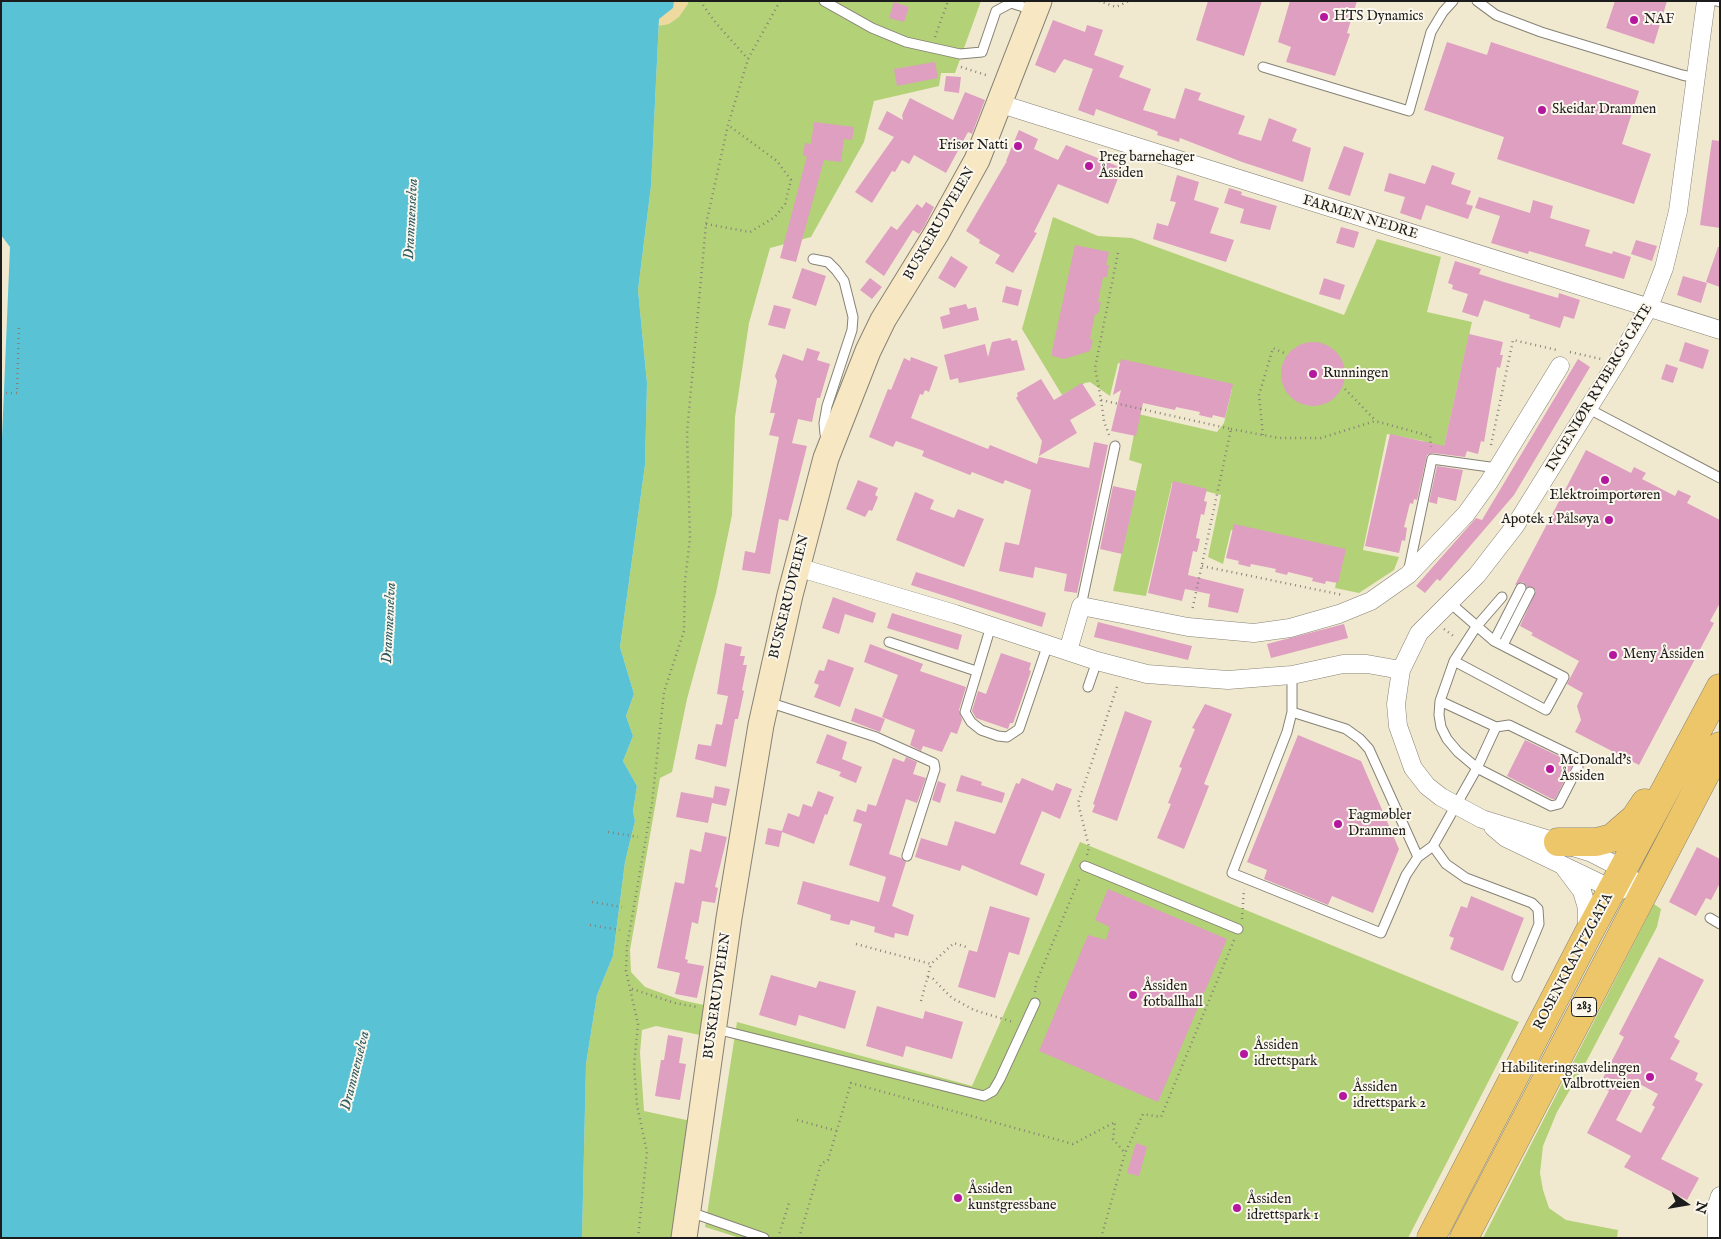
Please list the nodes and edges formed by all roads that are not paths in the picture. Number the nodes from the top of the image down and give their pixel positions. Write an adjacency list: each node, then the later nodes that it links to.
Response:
1 (824, 1): 5 (lane)
2 (1454, 1): 6 (lane)
3 (1477, 1): 7 (lane)
4 (1706, 1): 7 (street, INGENIØR RYBERGS GATE)
5 (1037, 6): 8 (main road, BUSKERUDVEIEN)
6 (1263, 67)
7 (1696, 78): 10 (street, INGENIØR RYBERGS GATE)
8 (1005, 93): 10 (street, FARMEN NEDRE); 14 (main road, BUSKERUDVEIEN)
9 (813, 259): 14 (lane)
10 (1649, 307): 11 (street, FARMEN NEDRE); 13 (street, INGENIØR RYBERGS GATE)
11 (1720, 330)
12 (1562, 356): 16 (street)
13 (1589, 408): 17 (lane); 22 (street, INGENIØR RYBERGS GATE)
14 (832, 439): 18 (main road, BUSKERUDVEIEN)
15 (1115, 446): 23 (lane)
16 (1492, 468): 19 (street); 19 (lane)
17 (1720, 478)
18 (797, 567): 24 (street); 37 (main road, BUSKERUDVEIEN)
19 (1408, 575): 23 (street)
20 (1525, 590): 27 (lane)
21 (1502, 598): 25 (lane)
22 (1449, 602): 25 (lane); 32 (street, INGENIØR RYBERGS GATE)
23 (1081, 606): 29 (street)
24 (991, 626): 28 (street); 33 (lane)
25 (1476, 627): 27 (lane); 31 (lane)
26 (889, 642): 33 (lane)
27 (1499, 643): 31 (lane)
28 (1048, 644): 29 (street); 33 (lane)
29 (1068, 651): 30 (street)
30 (1097, 661): 34 (street); 35 (lane)
31 (1454, 661): 38 (lane)
32 (1401, 670): 34 (street); 44 (street, INGENIØR RYBERGS GATE)
33 (976, 671)
34 (1292, 675): 39 (lane)
35 (1088, 687)
36 (1720, 688): 43 (main road, ROSENKRANTZGATA / 283)
37 (766, 701): 47 (lane); 58 (main road, BUSKERUDVEIEN)
38 (1440, 701): 40 (lane); 42 (lane)
39 (1292, 712): 48 (lane); 48 (lane)
40 (1496, 727): 42 (lane); 42 (lane)
41 (1720, 746): 51 (main road, ROSENKRANTZGATA / 283)
42 (1477, 768): 44 (lane)
43 (1666, 787): 46 (main road, 283); 50 (main road, ROSENKRANTZGATA / 283)
44 (1456, 806): 45 (lane); 46 (street, INGENIØR RYBERGS GATE)
45 (1433, 846): 48 (lane); 56 (lane)
46 (1559, 853): 50 (street, INGENIØR RYBERGS GATE); 55 (street)
47 (908, 856)
48 (1418, 857)
49 (1084, 866): 54 (lane)
50 (1618, 879): 51 (street, INGENIØR RYBERGS GATE); 55 (main road, ROSENKRANTZGATA / 283)
51 (1643, 893): 64 (main road, ROSENKRANTZGATA / 283)
52 (1710, 918): 53 (lane)
53 (1720, 924)
54 (1238, 929)
55 (1587, 936): 63 (main road, ROSENKRANTZGATA / 283)
56 (1516, 977)
57 (1035, 1003): 58 (lane)
58 (715, 1019): 60 (main road, BUSKERUDVEIEN)
59 (1720, 1196): 65 (street)
60 (687, 1212): 61 (main road, BUSKERUDVEIEN); 62 (lane)
61 (684, 1238)
62 (764, 1238)
63 (1431, 1238)
64 (1464, 1238)
65 (1717, 1238)

